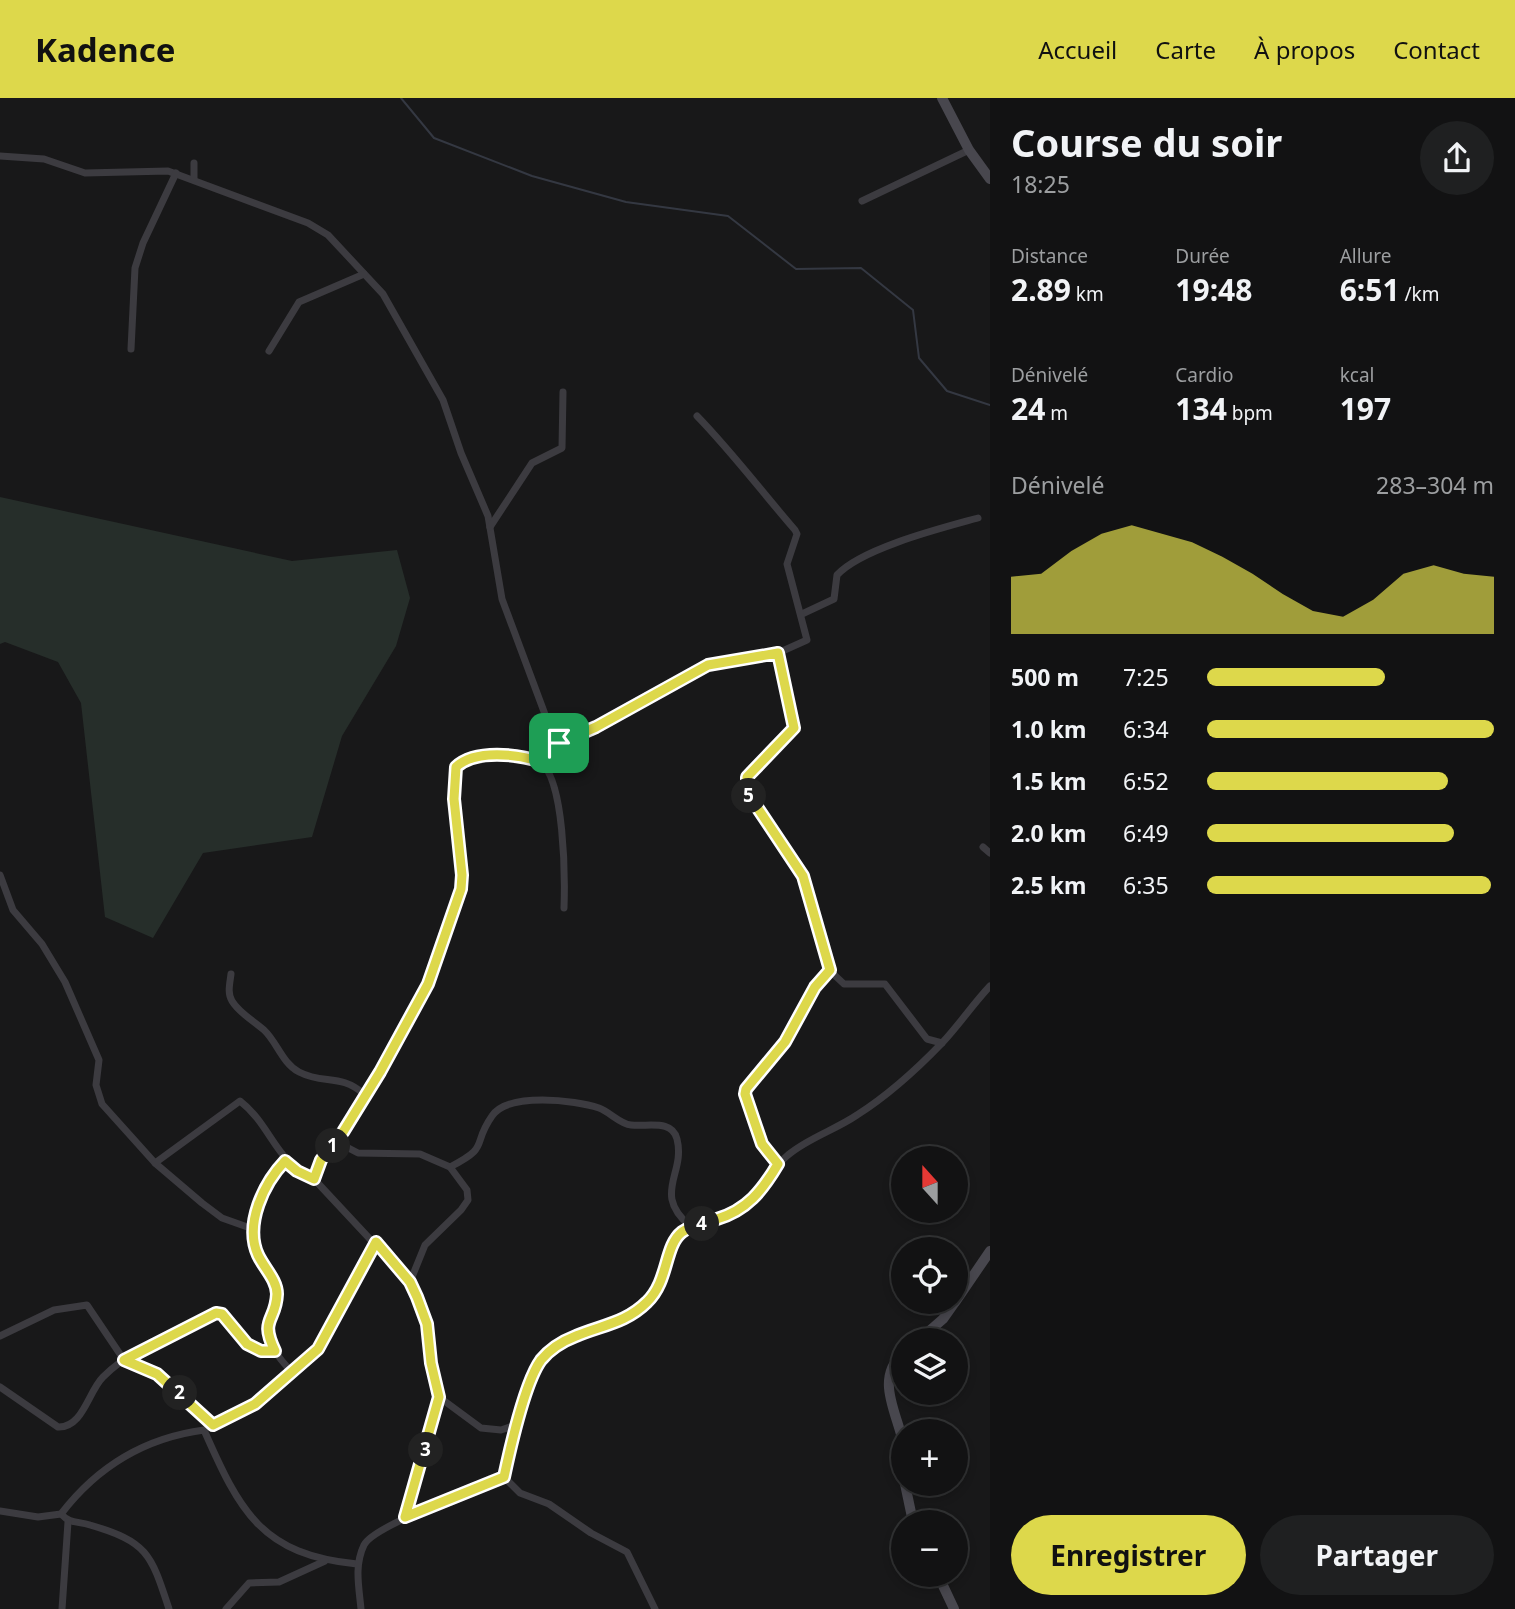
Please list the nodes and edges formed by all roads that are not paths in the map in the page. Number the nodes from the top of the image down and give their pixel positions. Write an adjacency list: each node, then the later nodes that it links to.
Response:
1 (943, 98): 2 (street)
2 (969, 150): 6 (street); 7 (street)
3 (0, 156): 4 (street)
4 (180, 174): 5 (street); 5 (street); 9 (street)
5 (194, 179): 8 (street)
6 (990, 179)
7 (862, 201)
8 (364, 274): 10 (street); 14 (street)
9 (131, 349)
10 (269, 351)
11 (563, 392): 14 (street)
12 (696, 416): 15 (street)
13 (978, 519): 15 (street)
14 (490, 527): 17 (street)
15 (802, 614): 16 (street)
16 (778, 653): 17 (street); 23 (street)
17 (559, 743): 18 (street)
18 (541, 762): 22 (street); 27 (street)
19 (983, 847): 20 (street)
20 (990, 853)
21 (0, 875): 30 (street)
22 (564, 908)
23 (830, 970): 26 (street); 31 (street)
24 (231, 974): 27 (street)
25 (990, 986): 26 (street)
26 (942, 1043): 31 (street)
27 (364, 1094): 28 (street)
28 (337, 1142): 32 (street); 33 (street)
29 (285, 1161): 30 (street); 33 (street); 35 (street)
30 (155, 1163): 35 (street)
31 (778, 1164): 34 (street)
32 (450, 1167): 34 (street); 38 (street)
33 (314, 1179): 36 (street)
34 (691, 1227): 50 (street)
35 (253, 1229): 43 (street)
36 (376, 1242): 38 (street); 46 (street)
37 (990, 1251): 39 (street)
38 (410, 1282): 48 (street)
39 (968, 1282)
40 (946, 1314): 41 (street)
41 (933, 1328)
42 (0, 1336): 44 (street)
43 (275, 1351): 44 (street); 46 (street)
44 (124, 1360): 47 (street); 51 (street)
45 (891, 1366): 49 (street)
46 (293, 1373): 51 (street)
47 (0, 1387)
48 (439, 1397): 50 (street); 56 (street)
49 (891, 1401)
50 (519, 1424): 53 (street)
51 (213, 1425): 52 (street)
52 (204, 1430): 55 (street); 58 (street)
53 (504, 1477): 56 (street); 65 (street)
54 (0, 1511): 55 (street)
55 (61, 1514): 57 (street)
56 (405, 1517): 59 (street)
57 (68, 1522): 61 (street); 62 (street)
58 (325, 1561): 59 (street); 63 (street)
59 (357, 1564): 64 (street)
60 (943, 1587): 66 (street)
61 (62, 1609)
62 (169, 1609)
63 (226, 1609)
64 (361, 1609)
65 (655, 1609)
66 (954, 1609)

